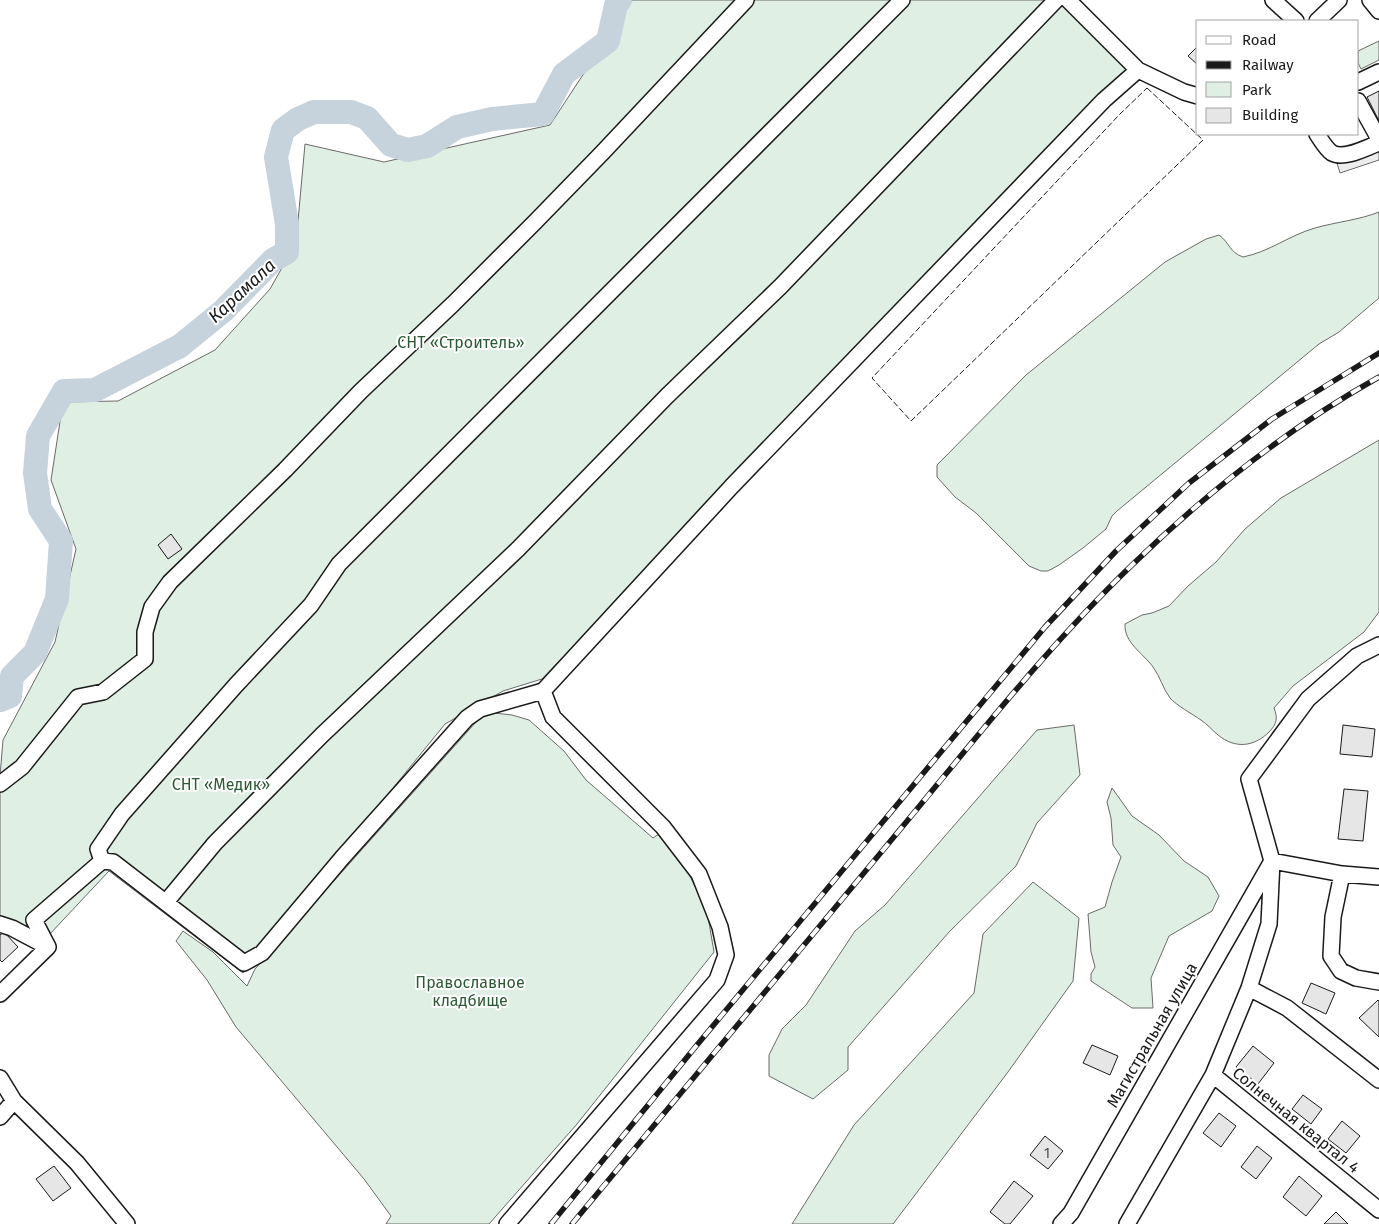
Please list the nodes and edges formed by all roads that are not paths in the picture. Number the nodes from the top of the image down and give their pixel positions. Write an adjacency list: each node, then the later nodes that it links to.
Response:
1 (746, 0): 20 (street)
2 (902, 0): 21 (street)
3 (1056, 0): 25 (street)
4 (1068, 0): 11 (street)
5 (1273, 0): 9 (street)
6 (1339, 0): 10 (street)
7 (1370, 0): 8 (street)
8 (1379, 11)
9 (1295, 20)
10 (1318, 20)
11 (1138, 70): 14 (street); 19 (street)
12 (1379, 72): 13 (street)
13 (1359, 82)
14 (1196, 95)
15 (1359, 103): 17 (street)
16 (1318, 135): 17 (street)
17 (1379, 141)
18 (1379, 645): 22 (street)
19 (543, 691): 25 (street); 38 (street)
20 (0, 784)
21 (102, 861): 25 (street); 27 (street)
22 (1272, 861): 23 (street); 29 (street); 39 (street, Магистральная улица)
23 (1342, 874): 24 (street); 28 (street)
24 (1379, 877)
25 (166, 902)
26 (0, 924): 27 (street)
27 (48, 947): 30 (street)
28 (1379, 982)
29 (1249, 988): 31 (street); 33 (street)
30 (0, 994)
31 (1213, 1075): 36 (street, Солнечная квартал 4); 40 (street)
32 (0, 1078): 34 (street)
33 (1379, 1080)
34 (14, 1101): 35 (street); 37 (street)
35 (0, 1117)
36 (1379, 1210)
37 (127, 1224)
38 (507, 1224)
39 (1061, 1224)
40 (1127, 1224)

